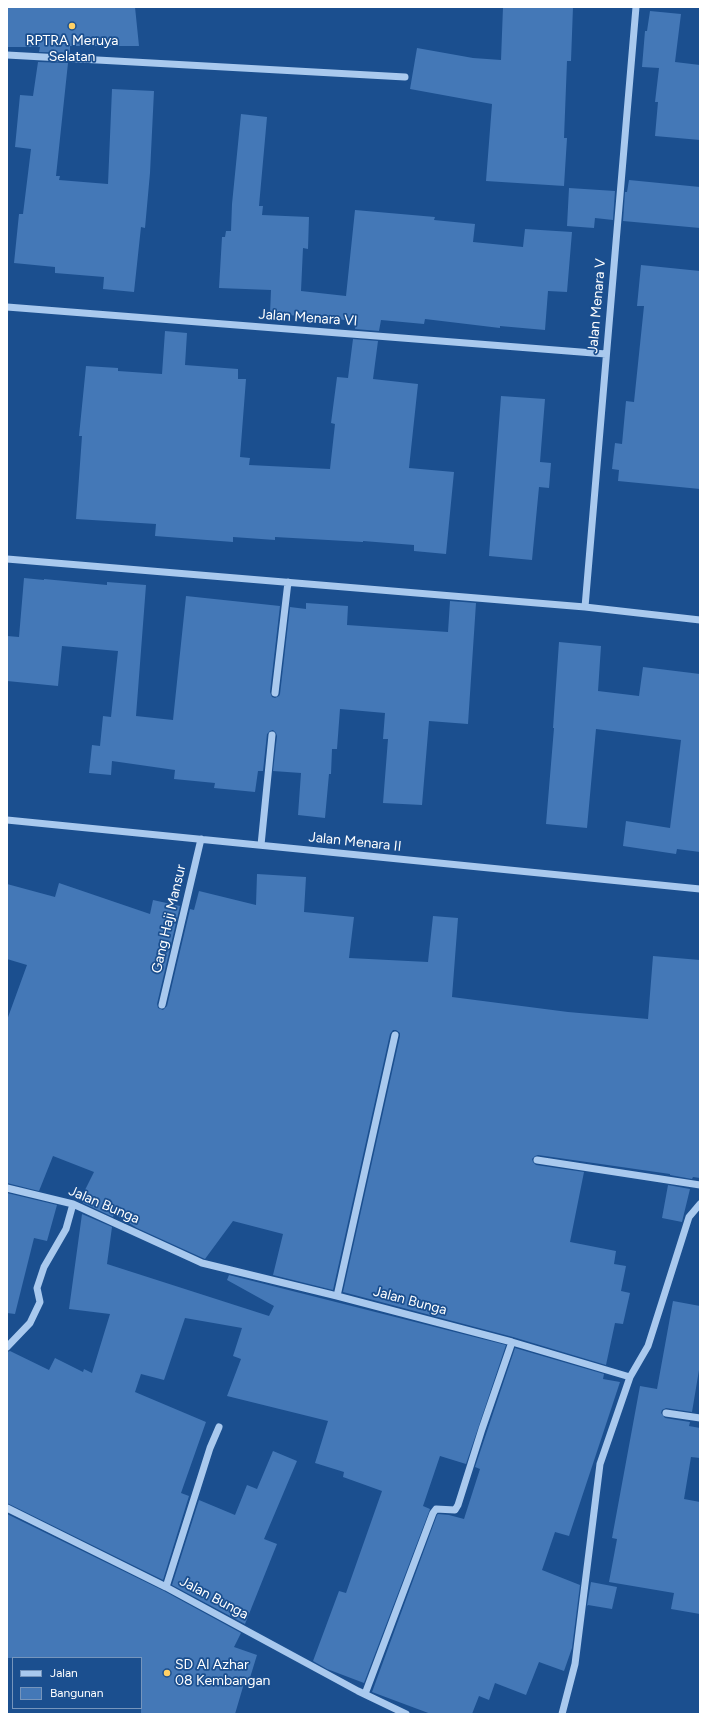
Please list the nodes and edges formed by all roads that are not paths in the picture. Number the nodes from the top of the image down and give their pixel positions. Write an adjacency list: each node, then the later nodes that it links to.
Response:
1 (636, 7): 5 (street, Jalan Menara V)
2 (7, 55): 3 (street)
3 (405, 77)
4 (7, 307): 5 (street, Jalan Menara VI)
5 (606, 354): 8 (street, Jalan Menara V)
6 (7, 559): 7 (street)
7 (288, 582): 8 (street); 10 (street)
8 (584, 607): 9 (street)
9 (700, 620)
10 (275, 693)
11 (272, 735): 14 (street)
12 (7, 820): 13 (street, Jalan Menara II)
13 (201, 839): 14 (street, Jalan Menara II); 16 (street, Gang Haji Mansur)
14 (261, 845): 15 (street, Jalan Menara II)
15 (700, 889)
16 (162, 1005)
17 (395, 1035): 23 (street)
18 (537, 1160): 19 (street)
19 (700, 1185)
20 (7, 1188): 21 (street, Jalan Bunga)
21 (73, 1204): 23 (street, Jalan Bunga); 25 (street)
22 (700, 1204): 26 (street)
23 (337, 1296): 24 (street, Jalan Bunga)
24 (512, 1342): 26 (street, Jalan Bunga); 32 (street)
25 (7, 1347)
26 (630, 1377): 34 (street)
27 (666, 1413): 28 (street)
28 (700, 1418)
29 (219, 1427): 31 (street)
30 (7, 1509): 31 (street, Jalan Bunga)
31 (166, 1587): 32 (street, Jalan Bunga)
32 (365, 1694): 33 (street, Jalan Bunga)
33 (406, 1714)
34 (562, 1714)

